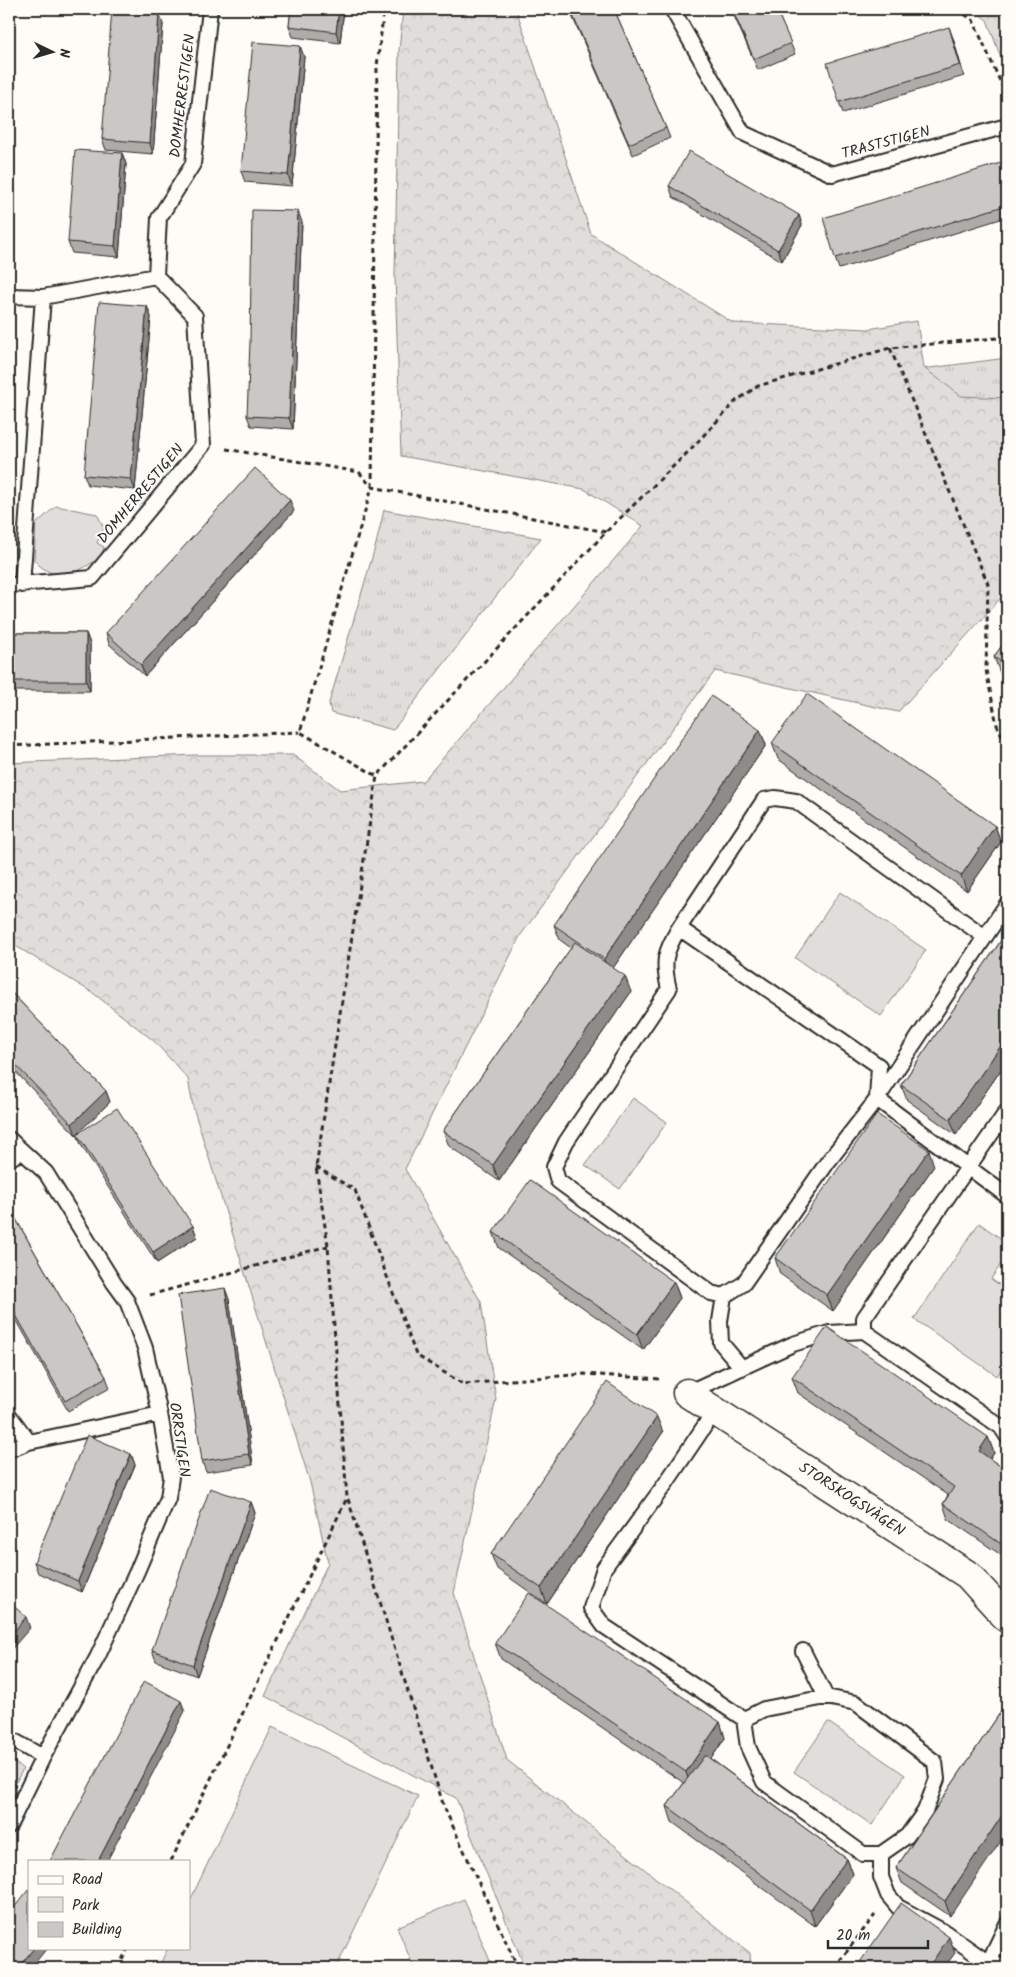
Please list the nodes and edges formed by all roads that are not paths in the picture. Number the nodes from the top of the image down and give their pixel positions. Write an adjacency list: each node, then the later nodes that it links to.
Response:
1 (210, 9): 4 (lane, DOMHERRESTIGEN)
2 (672, 9): 3 (lane, TRASTSTIGEN)
3 (1007, 126)
4 (156, 276): 6 (lane); 7 (lane, DOMHERRESTIGEN)
5 (9, 296): 6 (lane)
6 (43, 297): 7 (lane)
7 (15, 585)
8 (1007, 904): 10 (lane)
9 (679, 928): 10 (lane); 11 (lane); 18 (lane)
10 (985, 937): 11 (lane)
11 (877, 1099): 16 (lane); 18 (lane)
12 (1007, 1111): 16 (lane)
13 (9, 1139): 14 (lane, ORRSTIGEN)
14 (22, 1151): 15 (lane); 23 (lane, ORRSTIGEN)
15 (9, 1160)
16 (969, 1167): 17 (lane); 19 (lane)
17 (1007, 1196)
18 (724, 1296): 20 (lane)
19 (864, 1331): 20 (lane); 25 (lane)
20 (742, 1368): 21 (lane)
21 (687, 1393): 22 (street, STORSKOGSVÄGEN)
22 (714, 1412): 28 (street, STORSKOGSVÄGEN); 31 (lane)
23 (160, 1414): 26 (lane); 33 (lane, ORRSTIGEN)
24 (9, 1415): 26 (lane)
25 (1005, 1427)
26 (29, 1442): 27 (lane)
27 (9, 1450)
28 (1007, 1618)
29 (803, 1651): 30 (lane)
30 (826, 1697): 31 (lane); 35 (lane)
31 (744, 1719): 35 (lane)
32 (9, 1738): 33 (lane)
33 (43, 1757): 34 (lane, ORRSTIGEN)
34 (9, 1826)
35 (881, 1854): 37 (lane)
36 (1007, 1924): 37 (lane)
37 (988, 1966): 38 (lane)
38 (1007, 1966)

